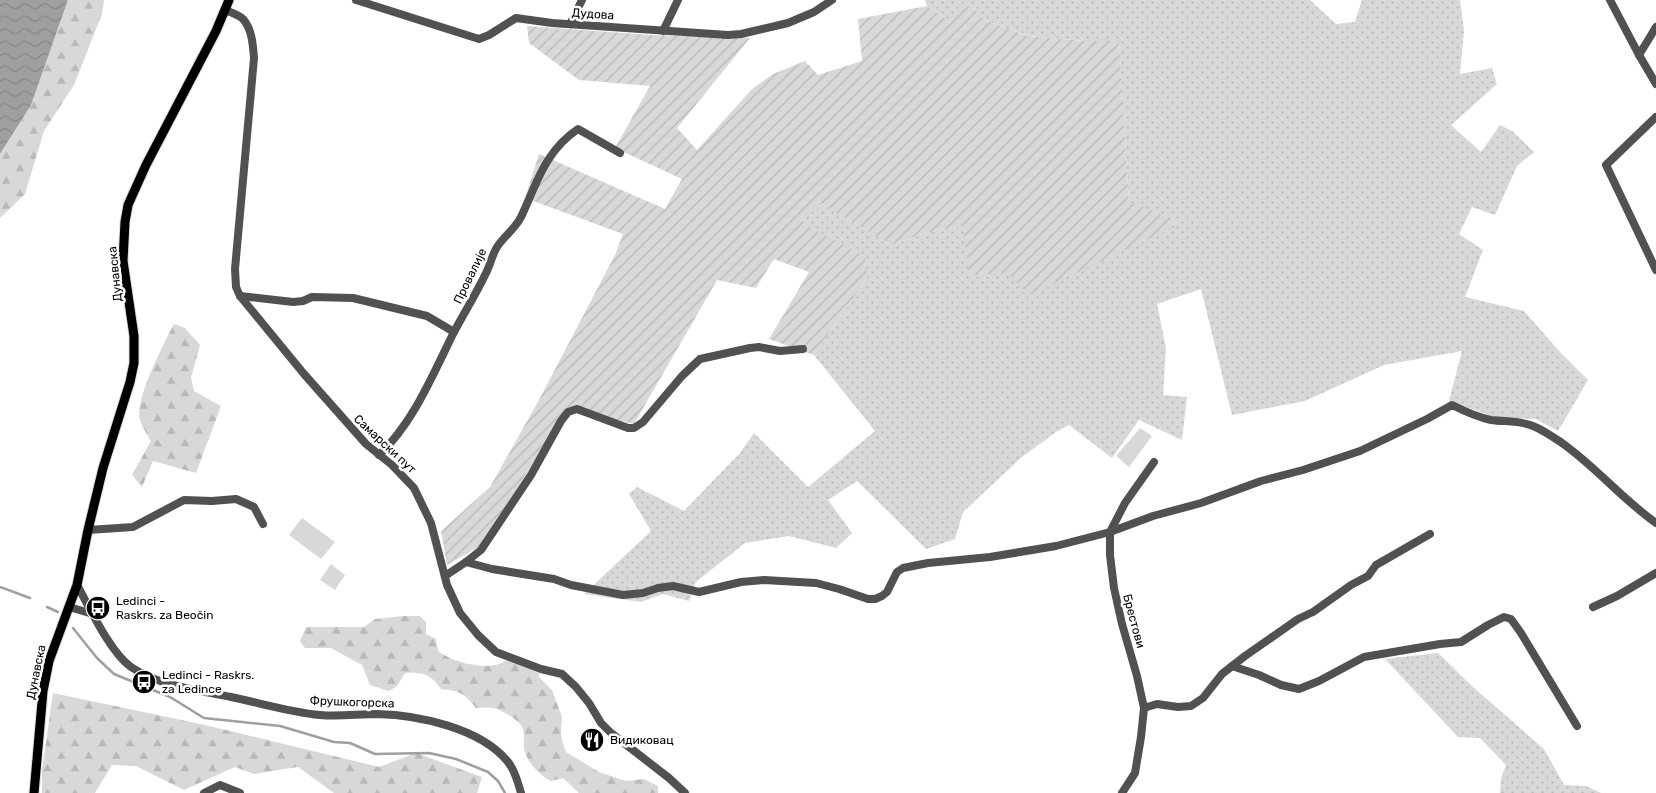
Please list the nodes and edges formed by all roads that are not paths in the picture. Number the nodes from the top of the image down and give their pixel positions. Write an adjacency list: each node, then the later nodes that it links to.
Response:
1 (229, 0): 7 (main road, Дунавска)
2 (356, 0): 8 (street, Дудова)
3 (582, 0): 8 (street)
4 (678, 0): 10 (street)
5 (832, 0): 10 (street, Дудова)
6 (1610, 0): 11 (street)
7 (225, 10): 16 (street, Самарски пут); 23 (main road, Дунавска)
8 (570, 24): 10 (street, Дудова)
9 (1656, 27): 11 (street)
10 (663, 31)
11 (1639, 55): 12 (street)
12 (1656, 84)
13 (1656, 117): 15 (street)
14 (620, 153): 17 (street, Провалије)
15 (1656, 270)
16 (240, 296): 17 (street); 19 (street, Самарски пут)
17 (454, 332): 19 (street, Провалије)
18 (804, 349): 26 (street)
19 (379, 455): 28 (street, Самарски пут)
20 (1154, 462): 24 (street, Брестови)
21 (1656, 523): 24 (street)
22 (263, 524): 23 (street)
23 (88, 530): 29 (main road, Дунавска)
24 (1110, 532): 26 (street); 34 (street, Брестови)
25 (1430, 534): 33 (street)
26 (466, 562): 28 (street)
27 (1656, 573): 31 (street)
28 (445, 576): 40 (street, Самарски пут)
29 (77, 585): 30 (main road, Дунавска); 32 (street, Фрушкогорска)
30 (70, 607): 32 (street); 36 (main road, Дунавска)
31 (1593, 607)
32 (93, 614): 39 (street, Фрушкогорска)
33 (1232, 666): 34 (street); 35 (street)
34 (1144, 708): 41 (street, Брестови)
35 (1577, 726)
36 (34, 793)
37 (204, 793): 38 (street)
38 (240, 793)
39 (521, 793)
40 (685, 793)
41 (1122, 793)

